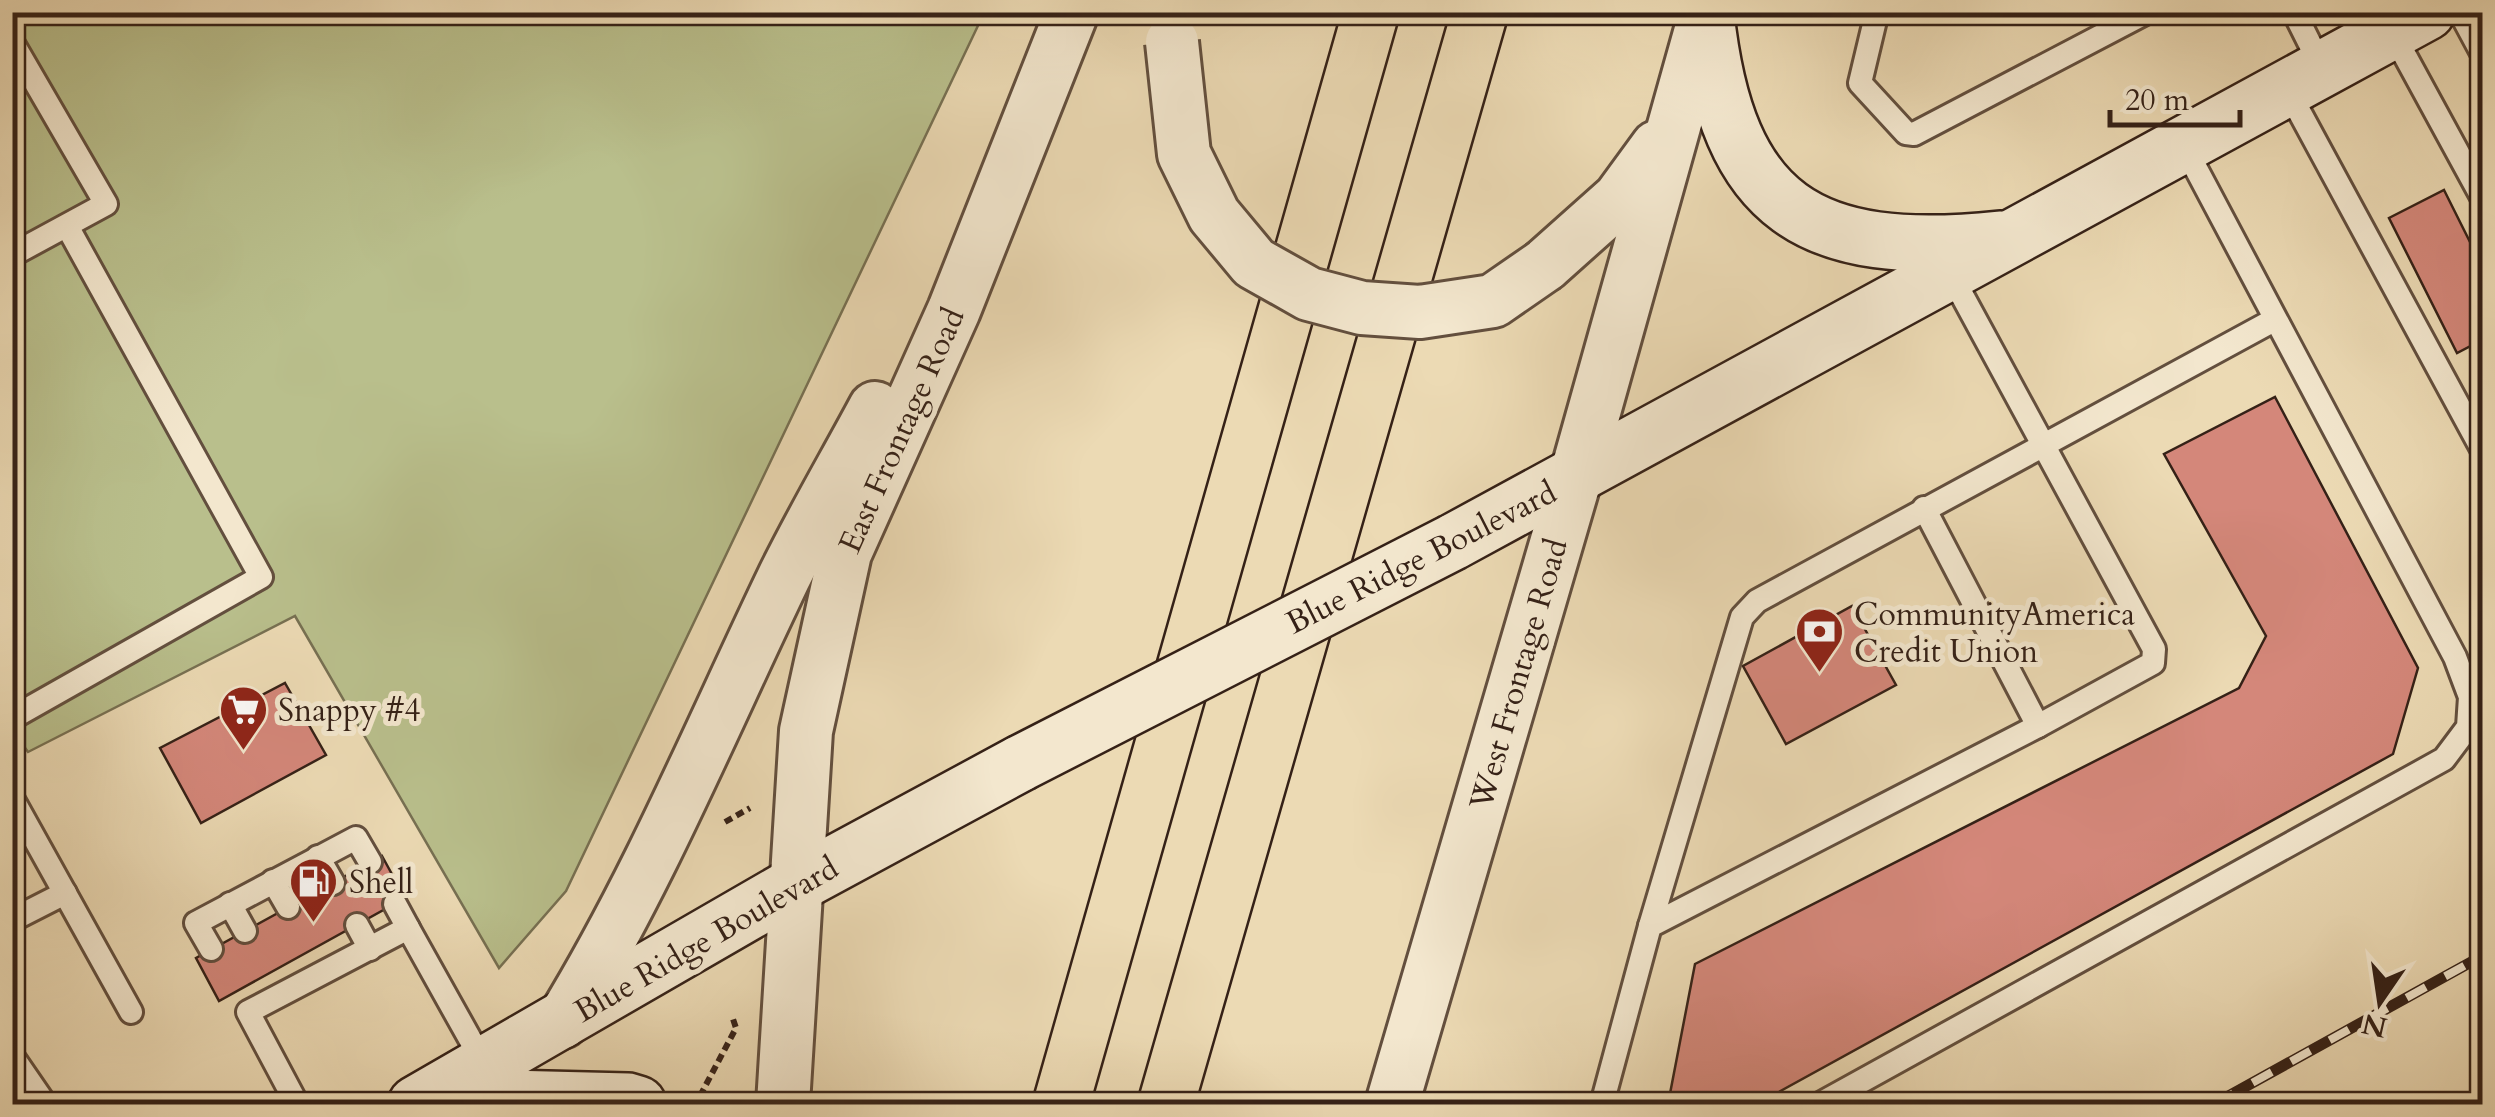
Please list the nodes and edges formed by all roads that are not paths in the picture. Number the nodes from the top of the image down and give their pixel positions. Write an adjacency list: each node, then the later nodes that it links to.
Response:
1 (1072, 12): 21 (street, East Frontage Road)
2 (1371, 12): 57 (highway)
3 (1480, 12): 58 (highway)
4 (1877, 12): 5 (lane)
5 (2147, 12)
6 (2294, 12): 13 (lane)
7 (2460, 12): 12 (lane)
8 (1706, 13): 14 (street, West Frontage Road); 18 (main road)
9 (2409, 21): 13 (main road, Blue Ridge Boulevard); 16 (lane)
10 (1172, 27): 14 (street, bridge)
11 (12, 42): 17 (lane)
12 (2482, 53)
13 (2305, 80): 15 (main road, Blue Ridge Boulevard); 24 (lane)
14 (1676, 121): 25 (street, West Frontage Road)
15 (2184, 146): 18 (main road, Blue Ridge Boulevard); 22 (lane)
16 (2482, 198)
17 (66, 226): 19 (lane); 27 (lane)
18 (2018, 237): 20 (main road, Blue Ridge Boulevard)
19 (12, 256)
20 (1950, 273): 23 (lane); 25 (main road, Blue Ridge Boulevard)
21 (954, 310): 34 (street, East Frontage Road); 49 (street)
22 (2274, 320): 23 (lane); 61 (lane)
23 (2042, 444): 26 (lane); 28 (lane)
24 (2482, 449)
25 (1576, 476): 34 (main road, Blue Ridge Boulevard, bridge); 59 (street, West Frontage Road)
26 (1924, 508): 28 (lane); 41 (lane)
27 (12, 718)
28 (2038, 726): 41 (lane)
29 (12, 798): 35 (lane)
30 (318, 857): 31 (lane); 32 (lane); 33 (lane)
31 (370, 862)
32 (273, 881): 36 (lane); 38 (lane)
33 (332, 883)
34 (797, 884): 49 (main road, Blue Ridge Boulevard); 56 (street, East Frontage Road)
35 (65, 893): 39 (lane); 48 (lane)
36 (230, 904): 43 (lane); 44 (lane)
37 (394, 904): 42 (lane)
38 (288, 907)
39 (12, 920)
40 (357, 925): 45 (lane)
41 (1650, 926): 60 (lane)
42 (408, 928): 45 (lane); 51 (lane)
43 (245, 931)
44 (211, 948)
45 (370, 949): 47 (lane)
46 (312, 950): 47 (lane)
47 (324, 972): 54 (lane)
48 (131, 1012)
49 (562, 1022): 51 (main road, Blue Ridge Boulevard)
50 (12, 1056): 53 (lane)
51 (485, 1066): 52 (main road, Blue Ridge Boulevard)
52 (422, 1100): 55 (main road)
53 (45, 1104)
54 (298, 1104)
55 (638, 1104)
56 (783, 1104)
57 (1061, 1104)
58 (1166, 1104)
59 (1392, 1104)
60 (1602, 1104)
61 (1820, 1104)

